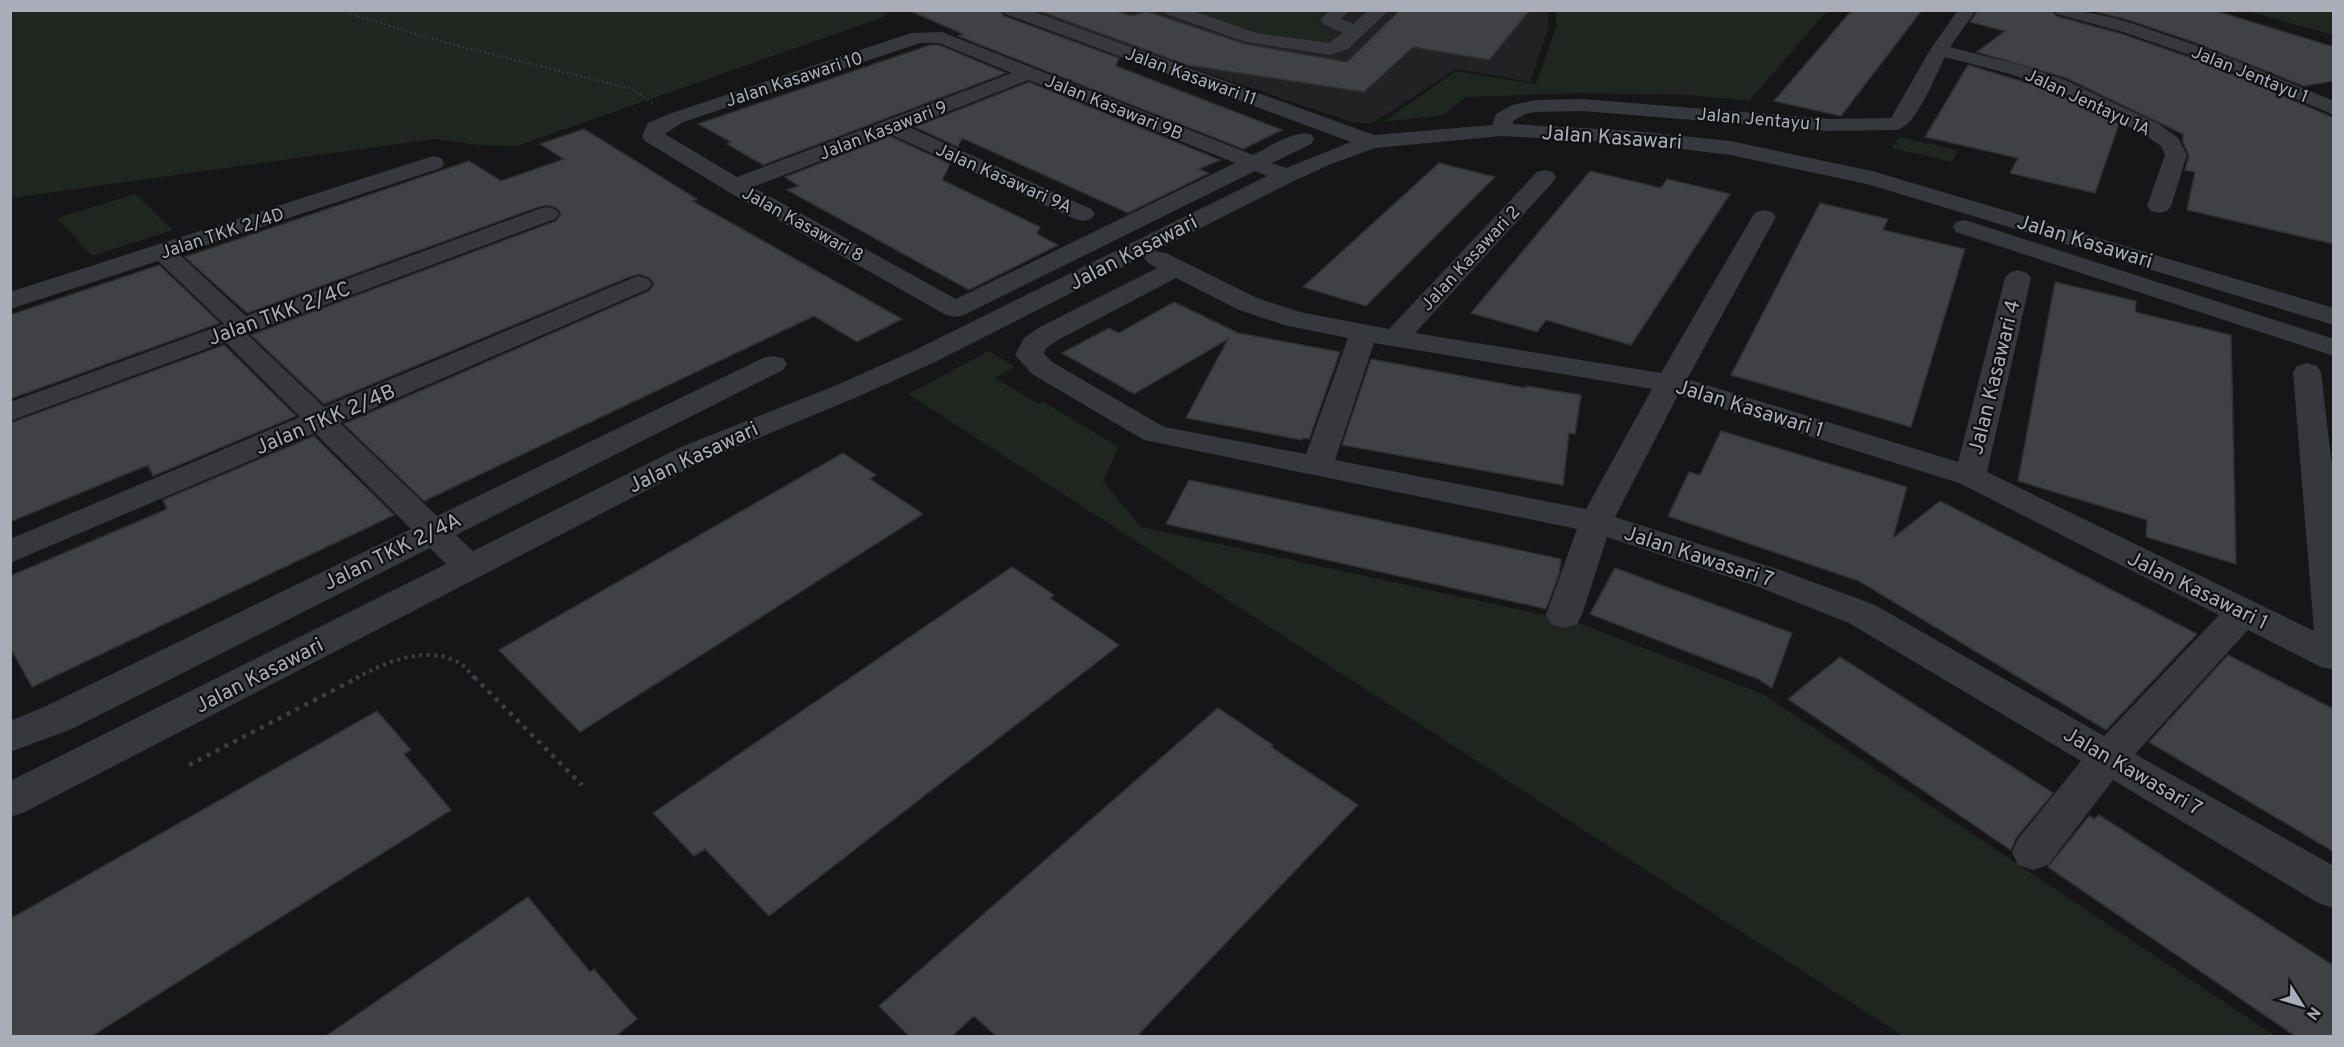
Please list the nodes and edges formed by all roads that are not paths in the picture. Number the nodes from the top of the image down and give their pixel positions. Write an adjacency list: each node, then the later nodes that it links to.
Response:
1 (1011, 10): 16 (street, Jalan Kasawari 11)
2 (1172, 10): 7 (street)
3 (1341, 10): 7 (street)
4 (1380, 10): 7 (street)
5 (1967, 10): 9 (street, Jalan Jentayu 1)
6 (2063, 10): 11 (street, Jalan Jentayu 1)
7 (1355, 32)
8 (942, 38): 10 (street, Jalan Kasawari 9B); 14 (street, Jalan Kasawari 10)
9 (1939, 50): 13 (street, Jalan Jentayu 1); 23 (street, Jalan Jentayu 1A)
10 (1029, 73): 12 (street, Jalan Kasawari 9); 19 (street, Jalan Kasawari 9B)
11 (2334, 109)
12 (892, 127): 22 (street, Jalan Kasawari 9); 25 (street, Jalan Kasawari 9A)
13 (1502, 130): 16 (street, Jalan Kasawari); 33 (street, Jalan Kasawari)
14 (653, 136): 22 (street, Jalan Kasawari 8)
15 (1303, 139): 19 (street)
16 (1371, 142): 20 (street, Jalan Kasawari)
17 (1438, 159): 37 (street)
18 (433, 163): 28 (street, Jalan TKK 2/4D)
19 (1254, 163): 20 (street, Jalan Kasawari 9B); 22 (street, Jalan Kasawari 8)
20 (1286, 176): 27 (street, Jalan Kasawari)
21 (1545, 177): 36 (street, Jalan Kasawari 2)
22 (735, 186)
23 (2159, 206)
24 (547, 214): 34 (street, Jalan TKK 2/4C)
25 (1083, 214)
26 (1764, 216): 40 (street)
27 (1138, 249): 29 (street, Jalan Kasawari 1); 48 (street, Jalan Kasawari)
28 (164, 253): 32 (street, Jalan TKK 2/4D); 34 (street)
29 (1176, 268): 35 (street, Jalan Kasawari 1); 43 (street, Jalan Kawasari 7)
30 (2018, 278): 44 (street, Jalan Kasawari 4)
31 (639, 284): 42 (street, Jalan TKK 2/4B)
32 (16, 293)
33 (2334, 317)
34 (236, 329): 41 (street, Jalan TKK 2/4C); 42 (street)
35 (1364, 333): 36 (street, Jalan Kasawari 1); 43 (street)
36 (1396, 338): 40 (street, Jalan Kasawari 1)
37 (2334, 348)
38 (773, 364): 46 (street, Jalan TKK 2/4A)
39 (2307, 372): 51 (street)
40 (1670, 383): 44 (street, Jalan Kasawari 1); 45 (street)
41 (10, 412)
42 (320, 422): 46 (street); 47 (street, Jalan TKK 2/4B)
43 (1317, 466): 45 (street, Jalan Kawasari 7)
44 (1970, 476): 49 (street, Jalan Kasawari 1)
45 (1596, 522): 50 (street); 53 (street, Jalan Kawasari 7)
46 (432, 531): 48 (street); 52 (street, Jalan TKK 2/4A)
47 (10, 552)
48 (469, 567): 54 (street, Jalan Kasawari)
49 (2244, 612): 51 (street, Jalan Kasawari 1); 53 (street)
50 (1564, 615)
51 (2334, 656)
52 (10, 737)
53 (2109, 756): 55 (street); 56 (street, Jalan Kawasari 7)
54 (10, 800)
55 (2033, 852)
56 (2334, 889)

